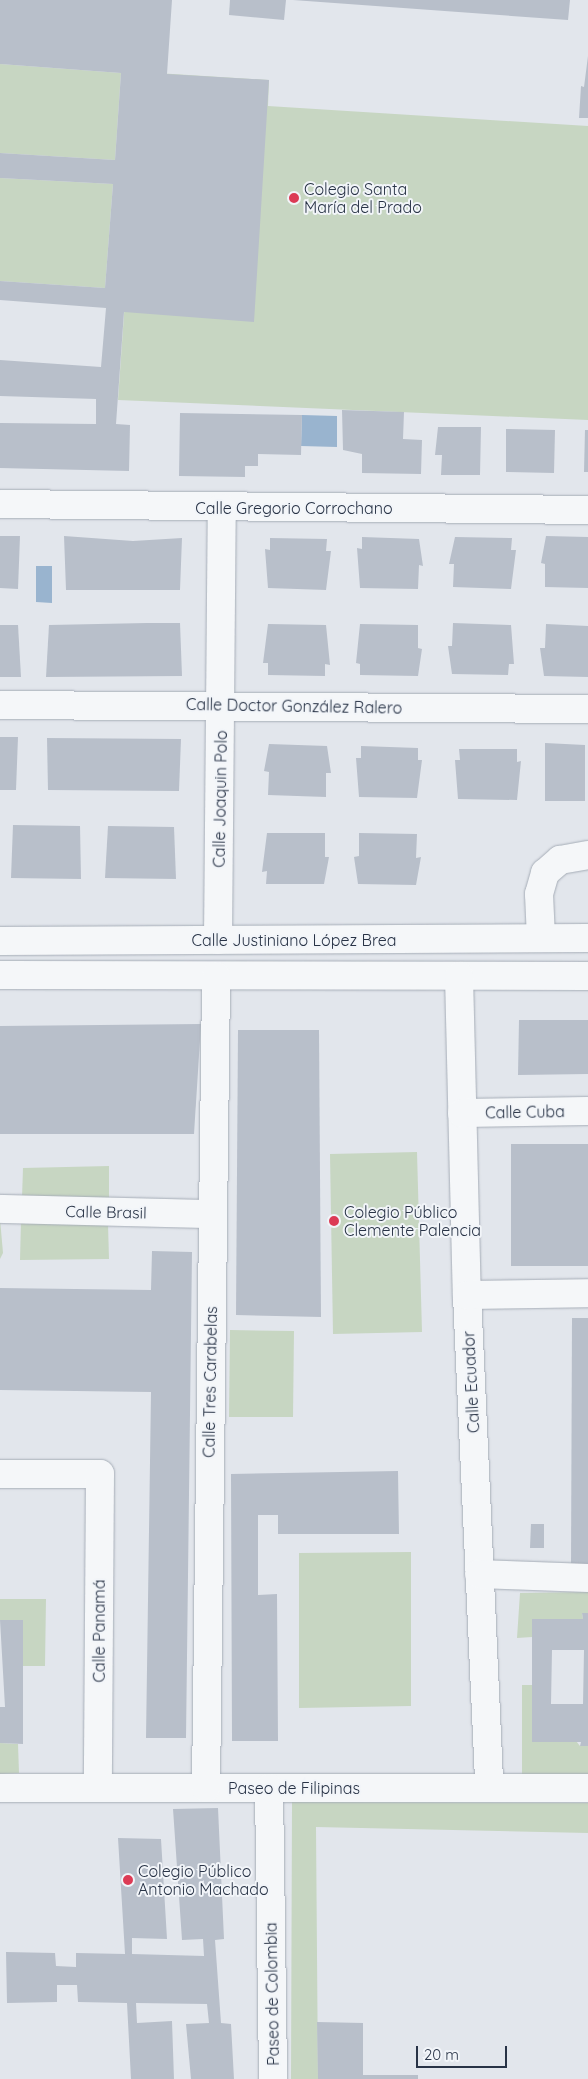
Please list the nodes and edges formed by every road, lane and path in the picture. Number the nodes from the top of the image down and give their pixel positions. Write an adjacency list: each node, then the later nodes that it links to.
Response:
1 (0, 504): 2 (street, Calle Gregorio Corrochano)
2 (222, 508): 3 (street, Calle Gregorio Corrochano); 5 (street, Calle Joaquin Polo)
3 (588, 510)
4 (0, 705): 5 (street, Calle Doctor González Ralero)
5 (221, 705): 6 (street, Calle Doctor González Ralero); 10 (street, Calle Joaquin Polo)
6 (588, 709)
7 (588, 855): 8 (street)
8 (541, 938): 9 (street, Calle Justiniano López Brea); 10 (street, Calle Justiniano López Brea)
9 (588, 938)
10 (218, 940): 11 (street, Calle Justiniano López Brea)
11 (0, 941)
12 (0, 975): 13 (street)
13 (216, 976): 14 (street); 19 (street, Calle Tres Carabelas)
14 (459, 976): 15 (street); 17 (street, Calle Ecuador)
15 (588, 976)
16 (588, 1111): 17 (street, Calle Cuba)
17 (462, 1113): 21 (street, Calle Ecuador)
18 (0, 1209): 19 (street, Calle Brasil)
19 (212, 1214): 27 (street, Calle Tres Carabelas)
20 (588, 1293): 21 (street)
21 (467, 1295): 23 (street, Calle Ecuador)
22 (0, 1474): 26 (street, Calle Panamá)
23 (479, 1574): 24 (street); 29 (street, Calle Ecuador)
24 (588, 1578)
25 (0, 1788): 26 (street, Paseo de Filipinas)
26 (98, 1788): 27 (street, Paseo de Filipinas)
27 (206, 1788): 28 (street, Paseo de Filipinas)
28 (269, 1788): 29 (street, Paseo de Filipinas); 31 (street, Paseo de Colombia)
29 (489, 1788): 30 (street, Paseo de Filipinas)
30 (588, 1788)
31 (273, 2079)

